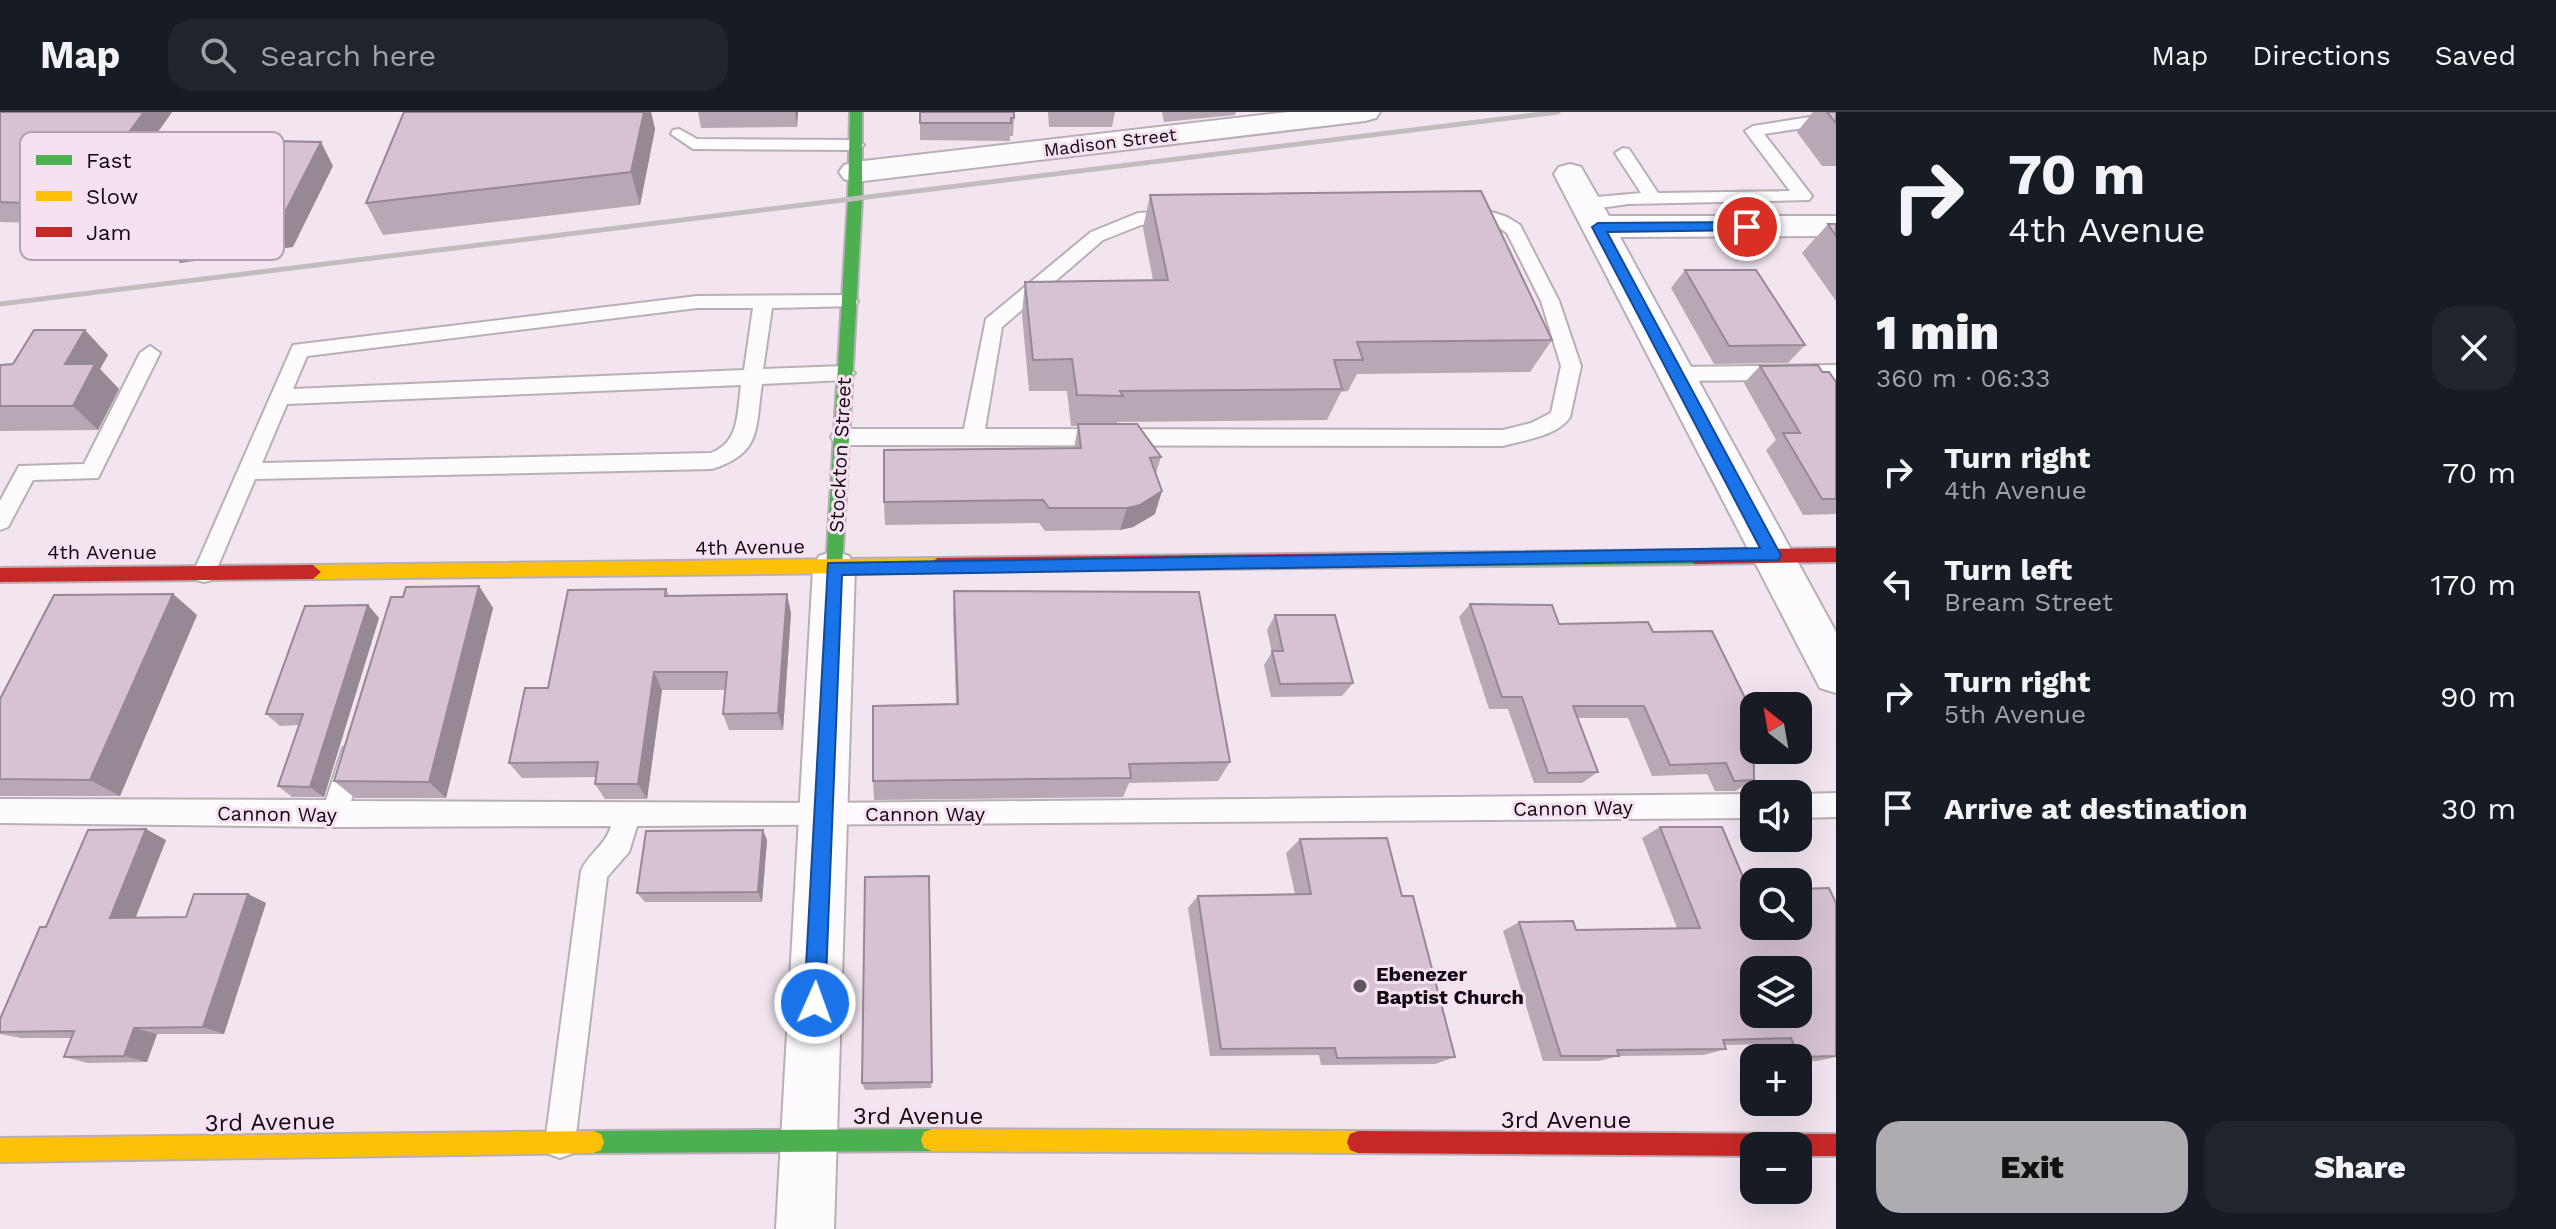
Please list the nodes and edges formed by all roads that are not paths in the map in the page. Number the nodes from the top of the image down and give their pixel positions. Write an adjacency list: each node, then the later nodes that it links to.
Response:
1 (856, 112): 6 (street, Stockton Street)
2 (1365, 112): 6 (street, Madison Street)
3 (1836, 122): 7 (lane)
4 (679, 134): 6 (lane)
5 (1623, 153): 7 (lane)
6 (855, 158): 13 (street, Stockton Street)
7 (1653, 198): 8 (lane)
8 (1585, 202): 11 (street); 17 (street)
9 (1451, 207): 21 (lane)
10 (1201, 216): 21 (lane)
11 (1836, 226)
12 (763, 301): 13 (lane); 18 (lane); 19 (lane)
13 (849, 301): 16 (street, Stockton Street)
14 (150, 353): 23 (lane)
15 (1836, 372): 17 (lane)
16 (845, 373): 18 (lane); 20 (street, Stockton Street)
17 (1677, 374): 24 (street)
18 (753, 377): 19 (lane); 22 (lane)
19 (280, 397): 22 (lane)
20 (841, 437): 21 (lane); 26 (street, Stockton Street)
21 (973, 437)
22 (248, 471): 28 (lane)
23 (0, 521)
24 (1772, 555): 25 (street, 4th Avenue); 26 (street, 4th Avenue); 31 (street)
25 (1836, 555)
26 (834, 568): 27 (street, 4th Avenue); 39 (street, Stockton Street)
27 (408, 572): 28 (street, 4th Avenue); 30 (lane)
28 (204, 573): 29 (street, 4th Avenue)
29 (0, 575)
30 (399, 601)
31 (1836, 674)
32 (357, 739): 37 (lane)
33 (1836, 805): 35 (lane)
34 (1740, 806): 39 (lane, Cannon Way)
35 (1812, 806)
36 (0, 811): 37 (lane, Cannon Way)
37 (334, 815): 38 (lane, Cannon Way)
38 (627, 815): 39 (lane, Cannon Way); 41 (lane)
39 (823, 815): 40 (street, Stockton Street)
40 (808, 1139): 41 (street, 3rd Avenue); 42 (street, 3rd Avenue); 44 (street, Stockton Street)
41 (560, 1143): 43 (street, 3rd Avenue)
42 (1836, 1145)
43 (0, 1150)
44 (805, 1229)

